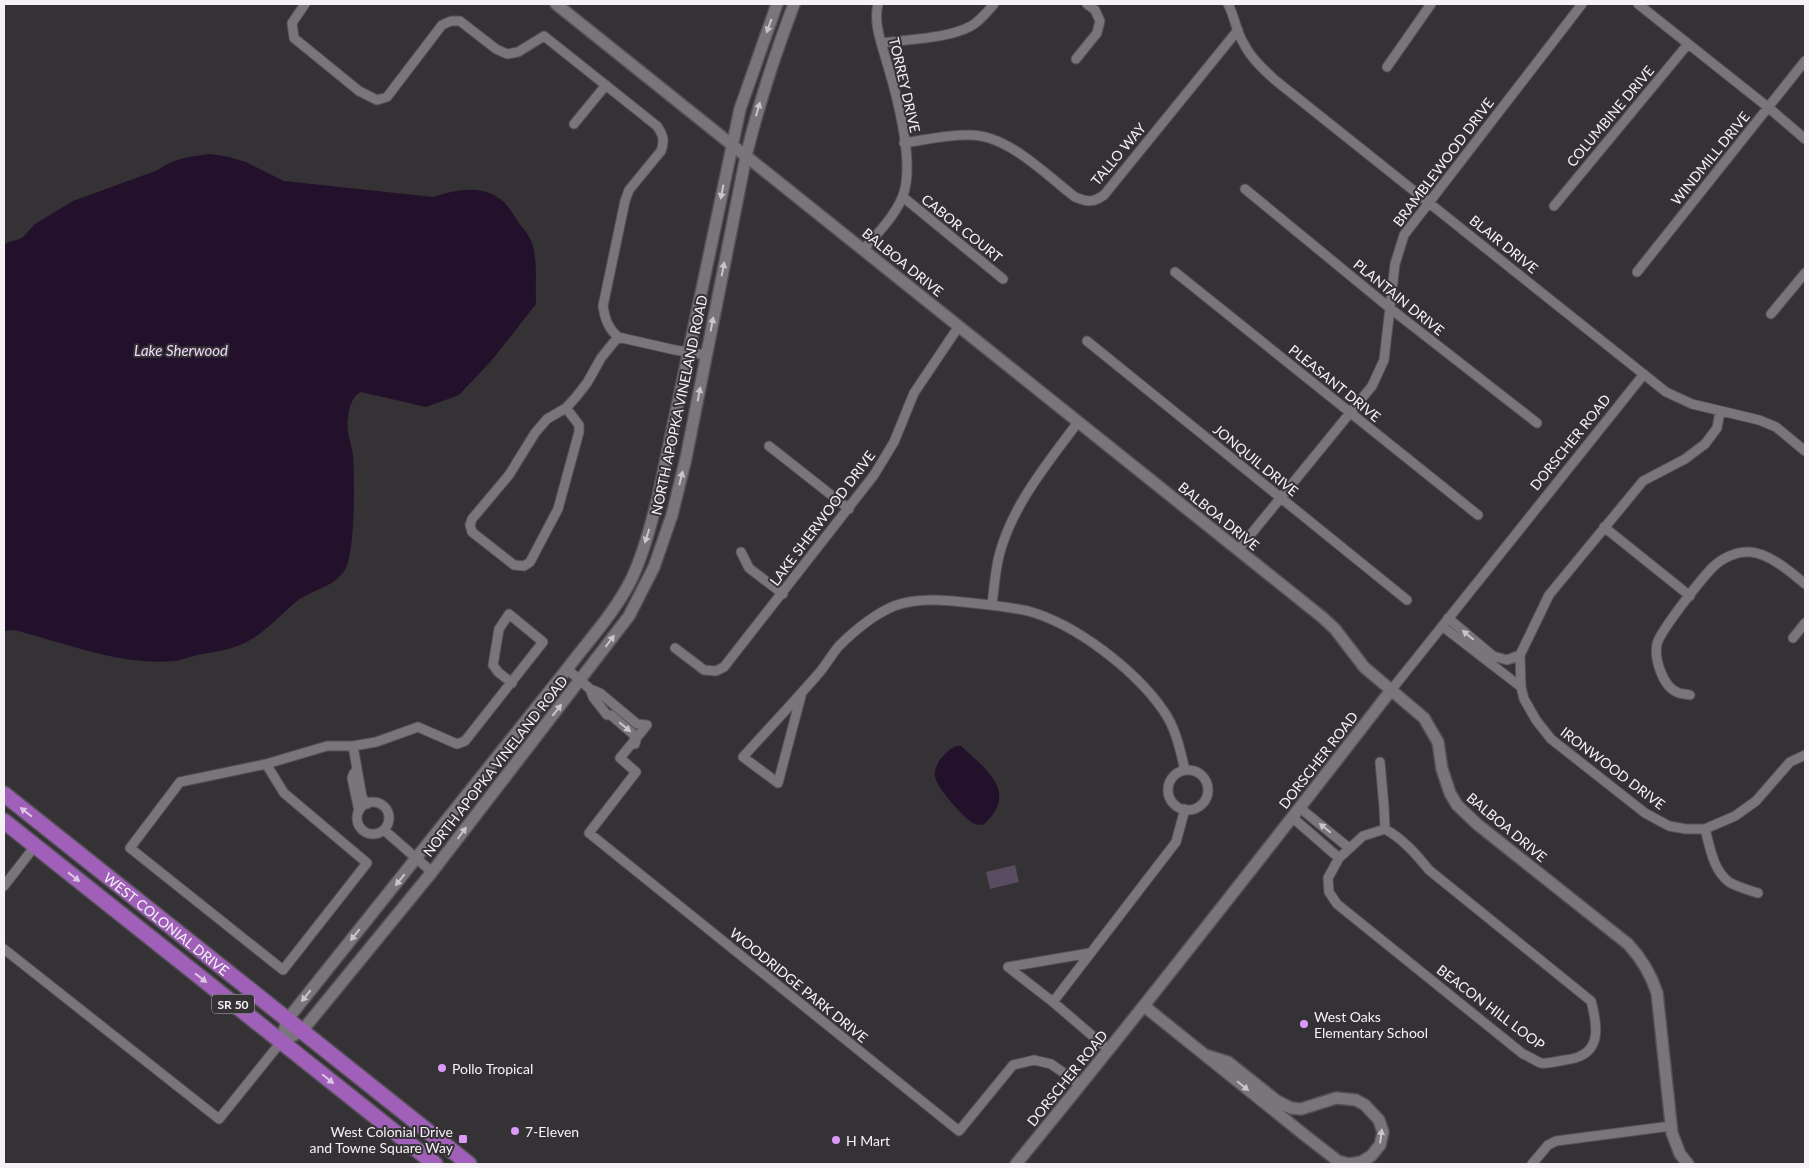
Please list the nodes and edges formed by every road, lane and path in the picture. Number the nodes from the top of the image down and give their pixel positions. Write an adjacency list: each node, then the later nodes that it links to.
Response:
1 (305, 4): 18 (street)
2 (556, 4): 23 (street, BALBOA DRIVE)
3 (778, 4): 23 (street, NORTH APOPKA VINELAND ROAD, one-way to 23)
4 (794, 4): 24 (street, NORTH APOPKA VINELAND ROAD, one-way to 4)
5 (878, 4): 13 (street, TORREY DRIVE)
6 (994, 4): 13 (street)
7 (1087, 4): 15 (street)
8 (1228, 4): 12 (street, BLAIR DRIVE)
9 (1431, 4): 17 (street)
10 (1582, 4): 27 (street, BRAMBLEWOOD DRIVE)
11 (1638, 4): 14 (street)
12 (1238, 30): 22 (street, TALLO WAY); 27 (street, BLAIR DRIVE)
13 (882, 44): 22 (street, TORREY DRIVE)
14 (1688, 44): 19 (street); 28 (street, COLUMBINE DRIVE)
15 (1076, 59)
16 (1805, 61): 19 (street, WINDMILL DRIVE)
17 (1387, 67)
18 (606, 85): 20 (street); 37 (street)
19 (1768, 108): 21 (street); 31 (street, WINDMILL DRIVE)
20 (574, 124)
21 (1805, 139)
22 (904, 143): 26 (street, TORREY DRIVE)
23 (732, 144): 24 (street, BALBOA DRIVE); 39 (street, NORTH APOPKA VINELAND ROAD, one-way to 39)
24 (746, 156): 29 (street, BALBOA DRIVE); 40 (street, NORTH APOPKA VINELAND ROAD, one-way to 24)
25 (1245, 189): 34 (street, PLANTAIN DRIVE)
26 (903, 197): 29 (street, TORREY DRIVE); 33 (street, CABOR COURT)
27 (1428, 202): 34 (street, BRAMBLEWOOD DRIVE); 41 (street, BLAIR DRIVE)
28 (1554, 206)
29 (863, 250): 36 (street, BALBOA DRIVE)
30 (1175, 272): 44 (street, PLEASANT DRIVE)
31 (1637, 272)
32 (1805, 273): 35 (street)
33 (1003, 279)
34 (1391, 309): 44 (street, BRAMBLEWOOD DRIVE); 46 (street, PLANTAIN DRIVE)
35 (1771, 314)
36 (960, 326): 45 (street, BALBOA DRIVE); 50 (street, LAKE SHERWOOD DRIVE)
37 (618, 337): 39 (street); 42 (street)
38 (1087, 341): 49 (street, JONQUIL DRIVE)
39 (690, 353): 40 (street); 65 (street, NORTH APOPKA VINELAND ROAD, one-way to 65)
40 (706, 355): 66 (street, NORTH APOPKA VINELAND ROAD, one-way to 40)
41 (1644, 374): 43 (street, BLAIR DRIVE); 60 (street, DORSCHER ROAD)
42 (566, 408): 42 (street)
43 (1720, 411): 48 (street, BLAIR DRIVE); 52 (street, IRONWOOD DRIVE)
44 (1350, 412): 49 (street, BRAMBLEWOOD DRIVE); 51 (street, PLEASANT DRIVE)
45 (1078, 422): 53 (street, BALBOA DRIVE); 59 (street)
46 (1537, 423)
47 (769, 446): 50 (street)
48 (1805, 451)
49 (1281, 498): 53 (street, BRAMBLEWOOD DRIVE); 58 (street, JONQUIL DRIVE)
50 (849, 509): 56 (street, LAKE SHERWOOD DRIVE)
51 (1478, 515)
52 (1604, 527): 57 (street); 64 (street, IRONWOOD DRIVE)
53 (1238, 550): 70 (street, BALBOA DRIVE)
54 (742, 552): 56 (street)
55 (1805, 584): 57 (street)
56 (783, 594): 63 (street, LAKE SHERWOOD DRIVE)
57 (1690, 596): 72 (street)
58 (1407, 600)
59 (992, 605): 71 (street); 79 (street)
60 (1445, 622): 64 (street, one-way to 60); 68 (street); 70 (street, DORSCHER ROAD)
61 (1805, 623): 62 (street)
62 (1792, 638)
63 (674, 648)
64 (1520, 655): 68 (street, IRONWOOD DRIVE)
65 (567, 669): 66 (street, WOODRIDGE PARK DRIVE); 93 (street, NORTH APOPKA VINELAND ROAD)
66 (580, 680): 69 (street, WOODRIDGE PARK DRIVE); 95 (street, NORTH APOPKA VINELAND ROAD, one-way to 66)
67 (512, 683): 67 (street); 74 (street)
68 (1521, 688): 88 (street, IRONWOOD DRIVE)
69 (590, 689): 73 (street, WOODRIDGE PARK DRIVE, one-way to 73); 73 (street, WOODRIDGE PARK DRIVE)
70 (1392, 689): 82 (street, DORSCHER ROAD); 108 (street, BALBOA DRIVE)
71 (802, 692): 71 (street)
72 (1690, 695)
73 (636, 740): 107 (street, WOODRIDGE PARK DRIVE)
74 (353, 746): 77 (street); 78 (street)
75 (1805, 755): 88 (street, IRONWOOD DRIVE)
76 (1380, 762): 87 (street)
77 (266, 764): 77 (street)
78 (356, 768): 81 (street); 84 (street)
79 (1185, 770): 83 (street); 83 (street)
80 (4, 794): 94 (highway, WEST COLONIAL DRIVE / SR 50, one-way to 80)
81 (367, 804): 84 (street); 89 (street)
82 (1300, 808): 85 (street, DORSCHER ROAD); 91 (street, one-way to 82)
83 (1185, 809): 99 (street)
84 (359, 811): 89 (street)
85 (1293, 818): 92 (street); 101 (street, DORSCHER ROAD)
86 (4, 821): 90 (highway, WEST COLONIAL DRIVE / SR 50)
87 (1385, 829): 91 (street, BEACON HILL LOOP); 92 (street, BEACON HILL LOOP)
88 (1705, 829): 97 (street)
89 (384, 830): 93 (street)
90 (36, 846): 94 (highway); 96 (street); 104 (highway, WEST COLONIAL DRIVE / SR 50, one-way to 104)
91 (1349, 848): 92 (street, BEACON HILL LOOP)
92 (1339, 858)
93 (416, 859): 95 (street); 102 (street, NORTH APOPKA VINELAND ROAD, one-way to 102)
94 (88, 862): 102 (highway, WEST COLONIAL DRIVE / SR 50)
95 (432, 872): 103 (street, NORTH APOPKA VINELAND ROAD)
96 (4, 886)
97 (1758, 893)
98 (4, 949): 104 (street)
99 (1090, 953): 100 (street); 100 (street)
100 (1053, 1002): 105 (street)
101 (1144, 1006): 105 (street, DORSCHER ROAD); 106 (street)
102 (287, 1020): 103 (highway, WEST COLONIAL DRIVE / SR 50); 104 (street)
103 (302, 1032): 104 (street); 110 (highway, WEST COLONIAL DRIVE / SR 50)
104 (281, 1042): 109 (highway, WEST COLONIAL DRIVE / SR 50, one-way to 109)
105 (1110, 1050): 107 (street, DORSCHER ROAD)
106 (1205, 1055): 106 (street, one-way to 106)
107 (1081, 1085): 111 (street, DORSCHER ROAD)
108 (1671, 1126): 112 (street); 113 (street, BALBOA DRIVE)
109 (435, 1164)
110 (469, 1164)
111 (1016, 1164)
112 (1532, 1164)
113 (1688, 1164)

